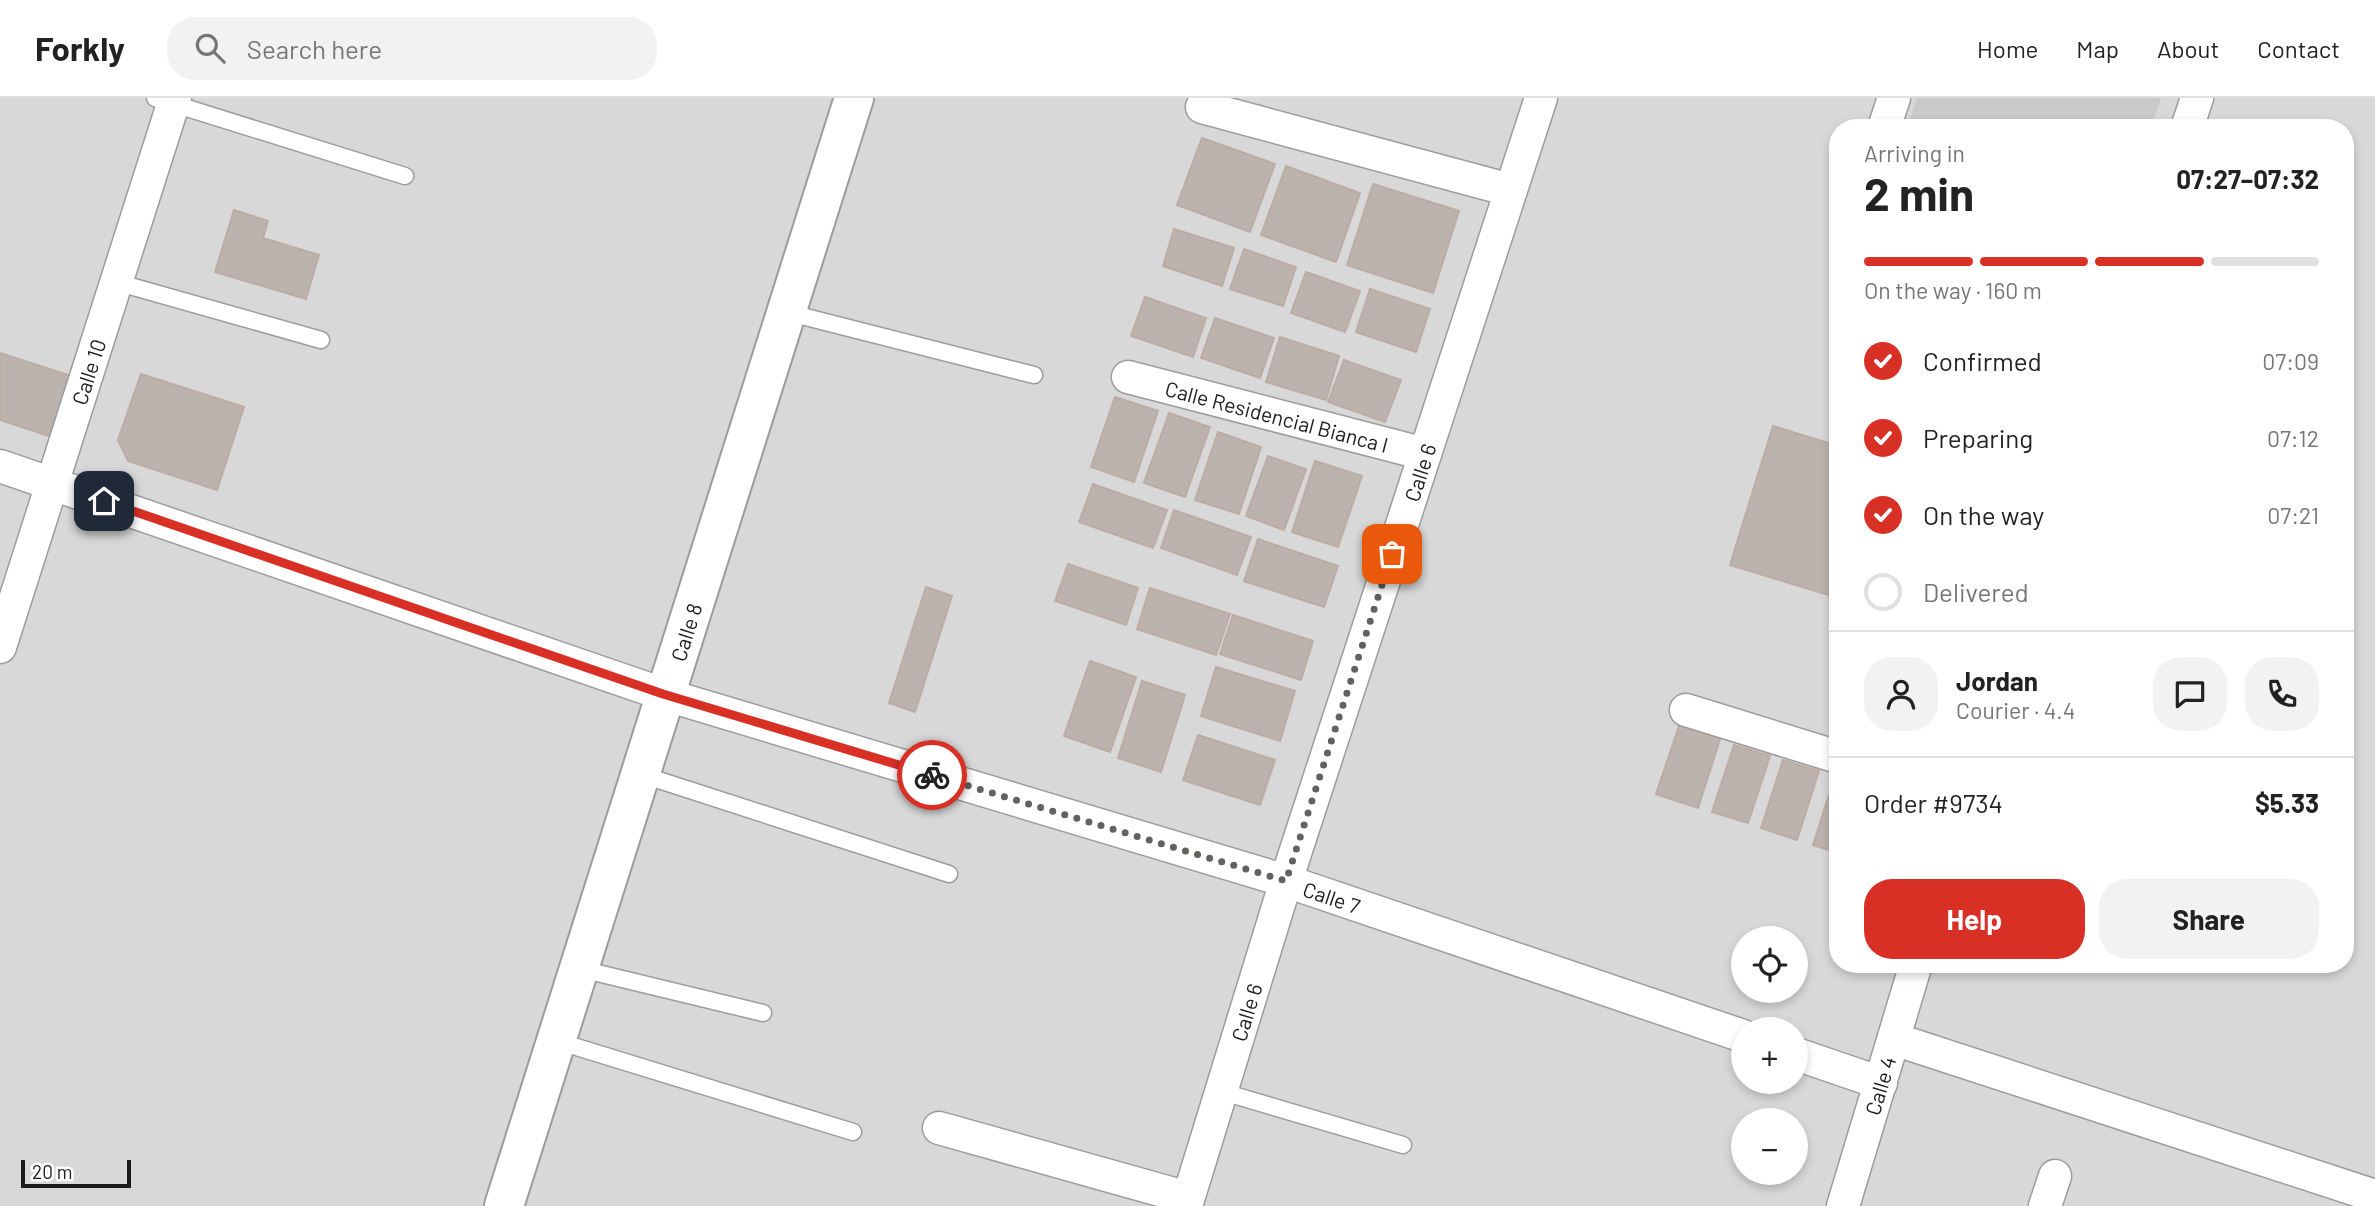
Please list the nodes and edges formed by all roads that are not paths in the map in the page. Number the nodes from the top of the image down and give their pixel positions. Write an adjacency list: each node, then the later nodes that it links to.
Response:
1 (854, 98): 12 (street, Calle 8)
2 (1894, 98): 7 (street)
3 (2197, 98): 8 (street)
4 (167, 100): 9 (lane); 11 (street, Calle 10)
5 (1534, 100): 10 (street, Calle 6)
6 (1202, 107): 10 (street)
7 (1887, 119)
8 (2190, 119)
9 (405, 176)
10 (1510, 190): 16 (street, Calle 6)
11 (116, 282): 13 (lane); 18 (street, Calle 10)
12 (786, 312): 14 (lane); 20 (street, Calle 8)
13 (321, 340)
14 (1034, 375)
15 (1128, 377): 16 (street, Calle Residencial Bianca I)
16 (1425, 454): 25 (street, Calle 6)
17 (0, 466): 18 (street, Calle 7)
18 (53, 484): 19 (street, Calle 10); 20 (street, Calle 7)
19 (0, 647)
20 (663, 694): 23 (street, Calle 8); 25 (street, Calle 7)
21 (1686, 710): 22 (street)
22 (1829, 754)
23 (640, 774): 24 (lane); 26 (street, Calle 8)
24 (949, 873)
25 (1286, 881): 29 (street, Calle 7); 34 (street, Calle 6)
26 (581, 969): 28 (lane); 31 (street, Calle 8)
27 (1913, 973): 30 (street, Calle 4)
28 (763, 1013)
29 (1731, 1032)
30 (1894, 1039): 33 (street, Calle 4); 39 (street)
31 (557, 1041): 36 (lane); 41 (street, Calle 8)
32 (1808, 1058): 33 (street)
33 (1881, 1083): 42 (street, Calle 4)
34 (1223, 1092): 37 (lane); 40 (street, Calle 6)
35 (939, 1128): 40 (street)
36 (853, 1132)
37 (1403, 1145)
38 (2055, 1176): 43 (street)
39 (2375, 1196)
40 (1187, 1202)
41 (504, 1206)
42 (1843, 1206)
43 (2045, 1206)

